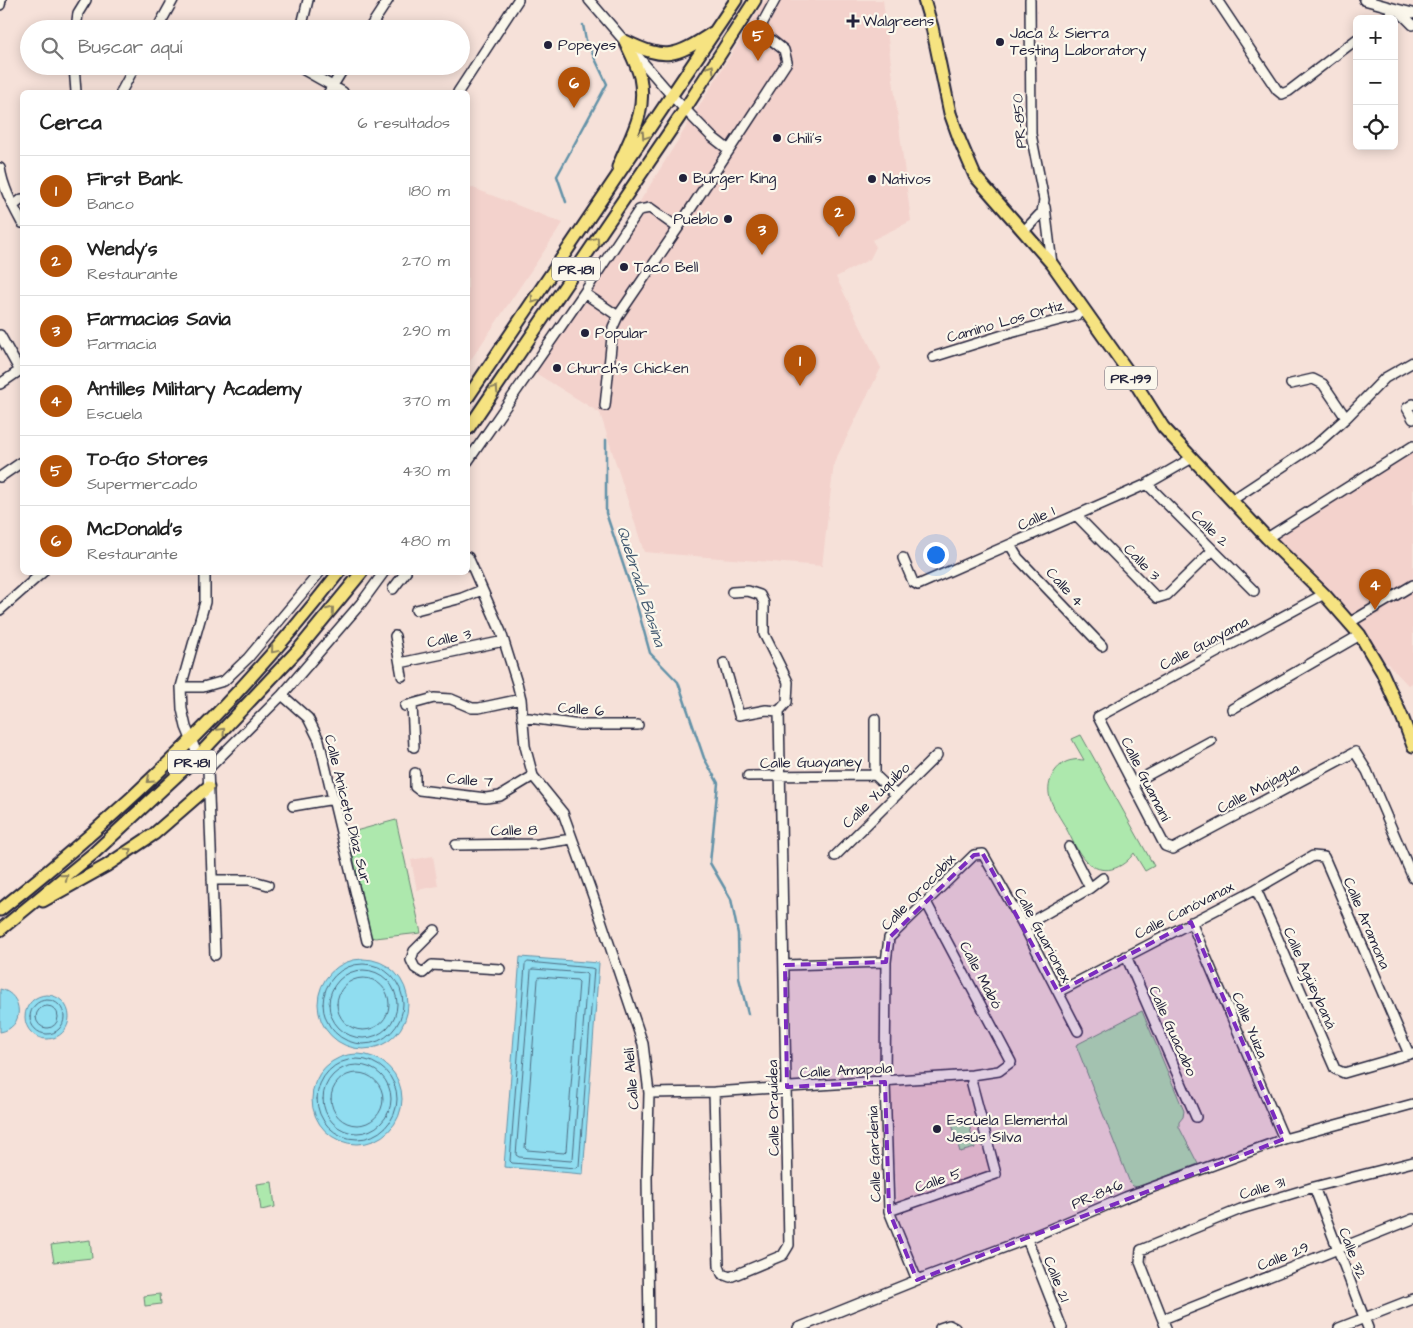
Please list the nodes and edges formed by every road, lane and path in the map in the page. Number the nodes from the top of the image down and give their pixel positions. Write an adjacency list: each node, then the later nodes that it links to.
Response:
1 (1, 0): 15 (street)
2 (86, 0): 19 (street)
3 (173, 0): 20 (street)
4 (308, 0): 21 (street)
5 (388, 0): 22 (street)
6 (518, 0): 27 (street)
7 (589, 0): 25 (street)
8 (736, 0): 24 (main road, PR-181)
9 (755, 0): 38 (main road, PR-181, one-way to 9)
10 (776, 0): 39 (street)
11 (924, 0): 47 (main road, PR-199)
12 (1030, 0): 42 (street, PR-850 / PR-850)
13 (1216, 0): 26 (street)
14 (1364, 0): 16 (street)
15 (0, 5)
16 (1397, 9): 17 (street); 18 (street); 23 (street)
17 (1413, 13)
18 (1389, 15)
19 (77, 20)
20 (162, 20)
21 (303, 20)
22 (375, 20)
23 (1413, 25)
24 (717, 30): 25 (main road); 37 (main road, PR-181)
25 (625, 41): 37 (street); 41 (main road)
26 (1353, 42)
27 (470, 74)
28 (75, 75): 34 (street)
29 (131, 75): 35 (street)
30 (311, 75): 33 (street)
31 (340, 75): 33 (street)
32 (469, 75): 36 (street)
33 (331, 89)
34 (76, 90)
35 (122, 90)
36 (459, 90)
37 (672, 96): 38 (street); 41 (main road, PR-181, one-way to 41)
38 (685, 108): 39 (street); 64 (main road, PR-181, one-way to 38)
39 (729, 150): 46 (street)
40 (0, 168): 44 (street)
41 (608, 190): 59 (main road, PR-181, one-way to 59)
42 (1044, 200): 47 (street); 48 (street, PR-850)
43 (20, 201): 44 (street)
44 (13, 206): 45 (street)
45 (20, 219)
46 (678, 228): 49 (street); 51 (street)
47 (1024, 231): 48 (main road, PR-199)
48 (1052, 264): 50 (main road, PR-199)
49 (584, 293): 51 (street); 66 (street)
50 (1084, 310): 53 (street, Camino Los Ortiz); 67 (main road, PR-199)
51 (618, 316): 61 (street)
52 (0, 335): 55 (street)
53 (933, 357)
54 (1413, 362): 62 (street)
55 (20, 368)
56 (20, 371): 57 (street)
57 (0, 384)
58 (1291, 384): 62 (street)
59 (470, 394)
60 (1413, 404): 63 (street)
61 (605, 406)
62 (1346, 418): 71 (street)
63 (1413, 420)
64 (470, 426)
65 (1413, 446): 73 (street)
66 (470, 458)
67 (1192, 458): 70 (street, Calle 1); 71 (main road, PR-199)
68 (20, 463): 69 (street)
69 (0, 477)
70 (1147, 484): 72 (street, Calle 1); 75 (street, Calle 2)
71 (1232, 500): 73 (main road, PR-199)
72 (1076, 515): 74 (street, Calle 1); 75 (street, Calle 3)
73 (1267, 538): 90 (main road, PR-199)
74 (1010, 545): 76 (street, Calle 1); 97 (street, Calle 4)
75 (1213, 550): 88 (street, Calle 2)
76 (903, 558)
77 (470, 562): 87 (street)
78 (40, 575): 91 (street)
79 (205, 575): 101 (street)
80 (317, 575): 101 (street)
81 (336, 575): 112 (main road, PR-181, one-way to 112)
82 (360, 575): 117 (main road, PR-181, one-way to 82)
83 (382, 575): 102 (street)
84 (404, 575): 86 (street)
85 (1413, 585): 93 (street)
86 (393, 588)
87 (482, 590): 92 (street); 96 (street)
88 (1254, 591)
89 (732, 592): 105 (street)
90 (1324, 594): 93 (main road, PR-199); 107 (street, Calle Guayama)
91 (0, 610)
92 (416, 610)
93 (1350, 623): 94 (main road, PR-199)
94 (1360, 635): 104 (street); 108 (main road, PR-199)
95 (395, 636): 98 (street)
96 (504, 642): 98 (street, Calle 3); 103 (street)
97 (1102, 646)
98 (400, 663): 100 (street)
99 (724, 663): 105 (street)
100 (402, 676)
101 (181, 687): 112 (street)
102 (282, 695): 118 (street); 127 (street, Calle Aniceto Díaz Sur)
103 (521, 699): 106 (street); 115 (street)
104 (1232, 710)
105 (779, 712): 120 (street, Calle Orquídea)
106 (522, 717): 110 (street, Calle 6); 122 (street)
107 (1098, 717): 124 (street, Calle Guamaní)
108 (1403, 718): 111 (main road, PR-199); 114 (main road, PR-199)
109 (875, 719): 121 (street)
110 (638, 725)
111 (1413, 731)
112 (192, 739): 117 (street); 144 (main road, PR-181, one-way to 144)
113 (1211, 741): 124 (street)
114 (1413, 746)
115 (414, 747)
116 (937, 755): 126 (street, Calle Yuquibo)
117 (198, 756): 118 (street); 143 (main road, PR-181, one-way to 117)
118 (208, 769): 125 (street)
119 (415, 773): 122 (street, Calle 7)
120 (781, 775): 121 (street, Calle Guayaney); 123 (street, Calle Guayaney); 153 (street, Calle Orquídea)
121 (875, 775): 126 (street, Calle Guayaney)
122 (533, 776): 129 (street, Calle Alelí)
123 (748, 776)
124 (1133, 783): 132 (street, Calle Guamaní)
125 (208, 786): 138 (street); 143 (main road, one-way to 125)
126 (896, 795): 134 (street, Calle Yuquibo)
127 (334, 799): 128 (street); 149 (street, Calle Aniceto Díaz Sur)
128 (293, 806)
129 (572, 839): 130 (street, Calle 8); 163 (street, Calle Alelí)
130 (456, 845)
131 (1069, 847): 140 (street)
132 (1173, 849): 137 (street, Calle Majagua)
133 (983, 854): 142 (street, Calle Orocobix); 146 (street, Calle Guarionex)
134 (834, 856)
135 (1324, 857): 141 (street, Calle Canóvanax); 157 (street, Calle Aramona)
136 (1103, 878): 140 (street)
137 (1413, 878)
138 (212, 880): 139 (street); 150 (street)
139 (268, 885)
140 (1090, 888): 146 (street)
141 (1256, 889): 145 (street, Calle Canóvanax); 157 (street, Calle Agüeybaná)
142 (926, 902): 152 (street, Calle Orocobix); 158 (street, Calle Mabó)
143 (25, 909): 147 (main road, PR-181)
144 (0, 910)
145 (1191, 922): 151 (street, Calle Canóvanax); 166 (street, Calle Yuiza)
146 (1024, 926): 155 (street, Calle Guarionex)
147 (0, 930)
148 (435, 930): 154 (street)
149 (366, 941)
150 (214, 955)
151 (1126, 956): 155 (street, Calle Canóvanax); 165 (street, Calle Guacabo)
152 (886, 962): 153 (street); 160 (street, Calle Orocobix)
153 (785, 965): 161 (street, Calle Orquídea)
154 (500, 969)
155 (1058, 992): 156 (street, Calle Guarionex)
156 (1078, 1031)
157 (1411, 1053)
158 (1011, 1062): 159 (street, Calle Amapola)
159 (972, 1075): 160 (street, Calle Amapola); 169 (street, Calle 5)
160 (885, 1082): 161 (street, Calle Amapola); 169 (street, Calle Gardenia)
161 (787, 1086): 162 (street, Calle Amapola); 162 (street, Calle Orquídea)
162 (714, 1092): 163 (street, Calle Amapola)
163 (649, 1093): 177 (street, Calle Alelí)
164 (1413, 1104): 166 (street, PR-846 / PR-846)
165 (1196, 1117)
166 (1284, 1139): 171 (street, PR-846 / PR-846)
167 (1413, 1162): 168 (street, Calle 31)
168 (1314, 1187): 172 (street, Calle 32); 175 (street, Calle 31)
169 (889, 1211): 173 (street, Calle Gardenia)
170 (1413, 1219): 172 (street, Calle 29)
171 (1027, 1240): 173 (street, PR-846 / PR-846); 181 (street, Calle 21)
172 (1337, 1250): 175 (street, Calle 29); 176 (street, Calle 32)
173 (917, 1280): 178 (street, PR-846 / PR-846)
174 (1413, 1299): 176 (street)
175 (1163, 1318): 182 (street)
176 (1364, 1318): 183 (street); 184 (street, Calle 32)
177 (649, 1328)
178 (798, 1328)
179 (940, 1328): 180 (street)
180 (955, 1328)
181 (1062, 1328)
182 (1166, 1328)
183 (1339, 1328)
184 (1368, 1328)

